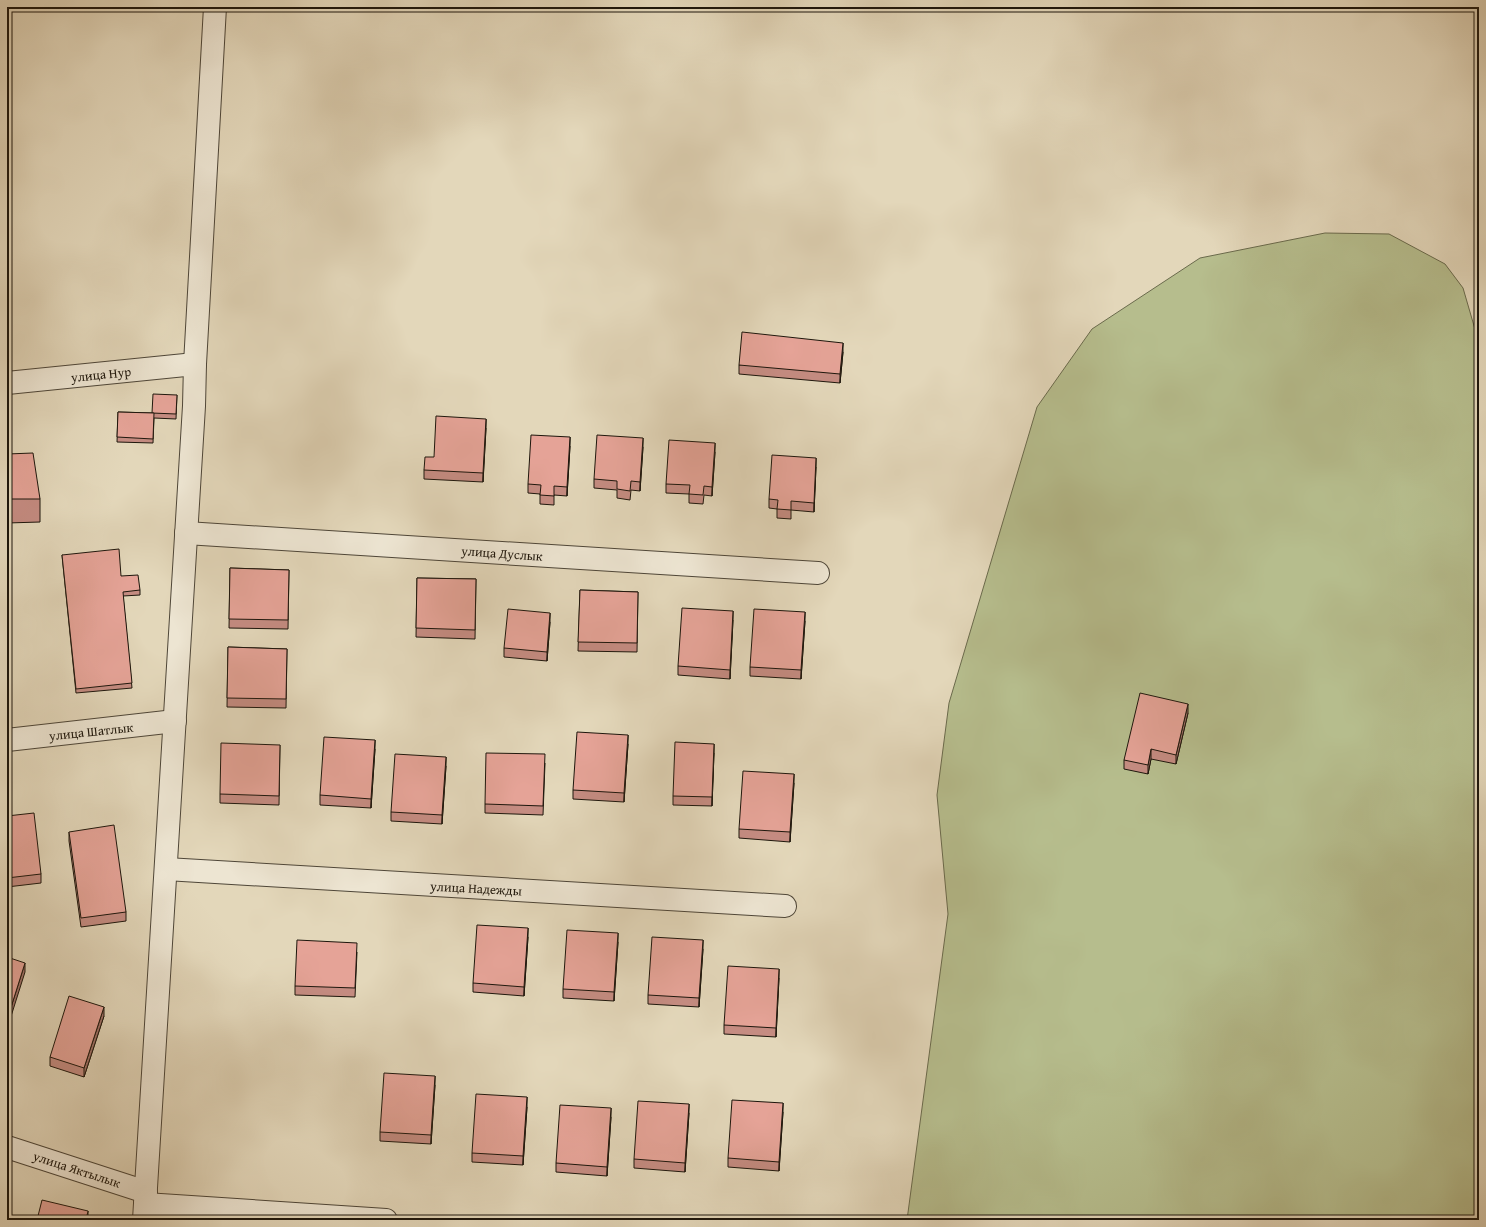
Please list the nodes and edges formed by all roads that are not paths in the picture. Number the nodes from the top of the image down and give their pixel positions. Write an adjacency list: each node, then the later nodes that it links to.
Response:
1 (215, 7): 2 (street)
2 (195, 364): 3 (street, улица Нур); 4 (street)
3 (7, 383)
4 (186, 534): 5 (street, улица Дуслык); 6 (street)
5 (818, 573)
6 (175, 721): 7 (street, улица Шатлык); 8 (street)
7 (7, 740)
8 (166, 870): 9 (street, улица Надежды); 11 (street)
9 (786, 906)
10 (7, 1147): 11 (street, улица Яктылык)
11 (145, 1205): 12 (street, улица Яктылык)
12 (386, 1220)

